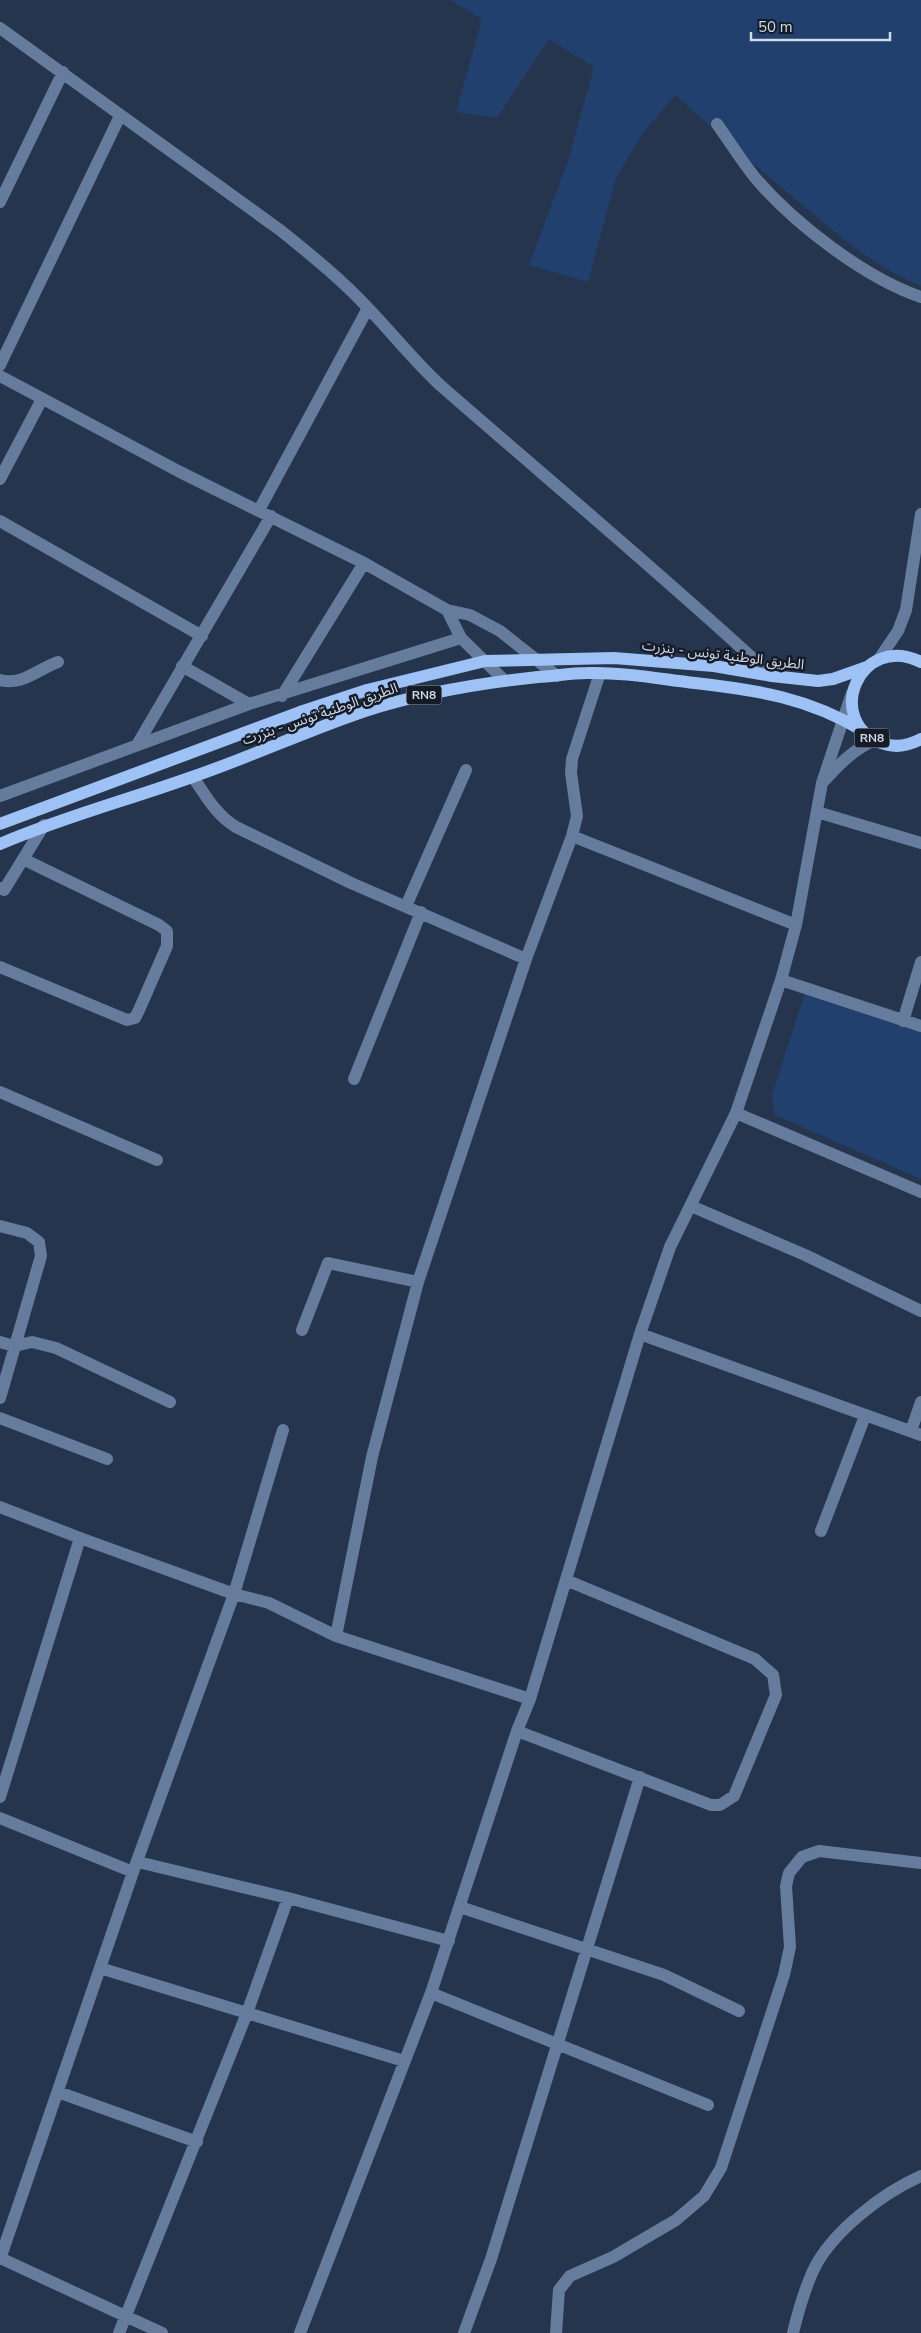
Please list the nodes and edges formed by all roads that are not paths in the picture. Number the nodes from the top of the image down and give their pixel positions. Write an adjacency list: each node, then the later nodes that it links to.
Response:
1 (0, 28): 2 (street)
2 (63, 72): 3 (street); 5 (street)
3 (120, 116): 7 (street); 8 (street)
4 (717, 124): 6 (street)
5 (0, 202)
6 (921, 297)
7 (368, 308): 12 (street); 29 (street)
8 (0, 365)
9 (0, 376): 10 (street)
10 (42, 399): 11 (street); 12 (street)
11 (0, 479)
12 (259, 510): 14 (street)
13 (921, 514): 21 (street)
14 (271, 516): 16 (street); 18 (street)
15 (0, 521): 18 (street)
16 (364, 563): 17 (street); 33 (street)
17 (447, 610): 19 (street); 20 (street)
18 (202, 636): 25 (street)
19 (461, 638): 22 (street); 33 (street)
20 (536, 658): 22 (main road, الطريق الوطنية تونس - بنزرت / RN8); 28 (street); 29 (main road, الطريق الوطنية تونس - بنزرت / RN8)
21 (879, 659): 24 (main road, RN8); 26 (main road, RN8)
22 (485, 661): 31 (street); 47 (main road, الطريق الوطنية تونس - بنزرت / RN8)
23 (58, 662): 30 (street)
24 (921, 662)
25 (182, 666): 34 (street); 39 (street)
26 (867, 667): 29 (main road, الطريق الوطنية تونس - بنزرت / RN8); 32 (main road, RN8)
27 (600, 673): 28 (main road, الطريق الوطنية تونس - بنزرت / RN8); 35 (main road, الطريق الوطنية تونس - بنزرت / RN8); 49 (street)
28 (557, 676): 31 (main road, الطريق الوطنية تونس - بنزرت / RN8)
29 (772, 676)
30 (0, 680)
31 (505, 681): 43 (main road, الطريق الوطنية تونس - بنزرت / RN8)
32 (852, 693): 35 (street); 36 (main road, RN8)
33 (282, 696): 34 (street)
34 (250, 704): 39 (street)
35 (844, 719): 36 (main road, الطريق الوطنية تونس - بنزرت / RN8); 44 (street)
36 (863, 731): 38 (main road, RN8)
37 (921, 739): 40 (main road, RN8)
38 (875, 740): 40 (main road, RN8); 44 (street)
39 (137, 745): 45 (street)
40 (899, 746): 41 (main road, RN8)
41 (921, 749)
42 (466, 770): 54 (street)
43 (193, 777): 48 (main road, الطريق الوطنية تونس - بنزرت / RN8); 54 (street)
44 (822, 783): 46 (street)
45 (0, 796)
46 (817, 812): 50 (street); 56 (street)
47 (0, 824)
48 (44, 825): 51 (main road, الطريق الوطنية تونس - بنزرت / RN8); 52 (street)
49 (572, 836): 56 (street); 57 (street)
50 (921, 843)
51 (0, 844)
52 (23, 859): 53 (street); 59 (street)
53 (1, 893)
54 (406, 906): 55 (street)
55 (421, 912): 57 (street); 63 (street)
56 (796, 925): 60 (street)
57 (526, 959): 70 (street)
58 (921, 962): 61 (street)
59 (0, 967)
60 (781, 980): 61 (street); 65 (street)
61 (903, 1020): 62 (street)
62 (921, 1026)
63 (354, 1078)
64 (0, 1092): 66 (street)
65 (736, 1113): 67 (street); 68 (street)
66 (157, 1160)
67 (921, 1192)
68 (691, 1206): 71 (street); 73 (street)
69 (0, 1226): 75 (street)
70 (418, 1282): 72 (street); 89 (street)
71 (921, 1311)
72 (302, 1330)
73 (640, 1334): 79 (street); 87 (street)
74 (0, 1342): 75 (street)
75 (14, 1346): 76 (street); 77 (street)
76 (0, 1398)
77 (170, 1402)
78 (921, 1402): 82 (street)
79 (865, 1416): 82 (street); 85 (street)
80 (0, 1418): 83 (street)
81 (282, 1430): 88 (street)
82 (916, 1433)
83 (107, 1459)
84 (0, 1507): 86 (street)
85 (820, 1531)
86 (80, 1538): 88 (street); 93 (street)
87 (566, 1580): 90 (street); 92 (street)
88 (234, 1594): 89 (street); 96 (street)
89 (336, 1636): 90 (street)
90 (530, 1699): 91 (street)
91 (518, 1731): 92 (street); 98 (street)
92 (640, 1777): 100 (street)
93 (0, 1797)
94 (0, 1818): 96 (street)
95 (921, 1863): 117 (street)
96 (135, 1867): 97 (street); 101 (street)
97 (288, 1898): 99 (street); 104 (street)
98 (460, 1907): 99 (street); 100 (street)
99 (449, 1941): 102 (street)
100 (588, 1949): 103 (street); 105 (street)
101 (100, 1968): 104 (street); 107 (street)
102 (431, 1994): 105 (street); 106 (street)
103 (739, 2011)
104 (247, 2013): 106 (street); 109 (street)
105 (557, 2044): 108 (street); 116 (street)
106 (404, 2062): 115 (street)
107 (58, 2092): 109 (street); 111 (street)
108 (708, 2105)
109 (197, 2142): 112 (street)
110 (921, 2176): 118 (street)
111 (0, 2258): 112 (street)
112 (126, 2316): 113 (street); 114 (street)
113 (120, 2333)
114 (162, 2333)
115 (300, 2333)
116 (464, 2333)
117 (556, 2333)
118 (793, 2333)

